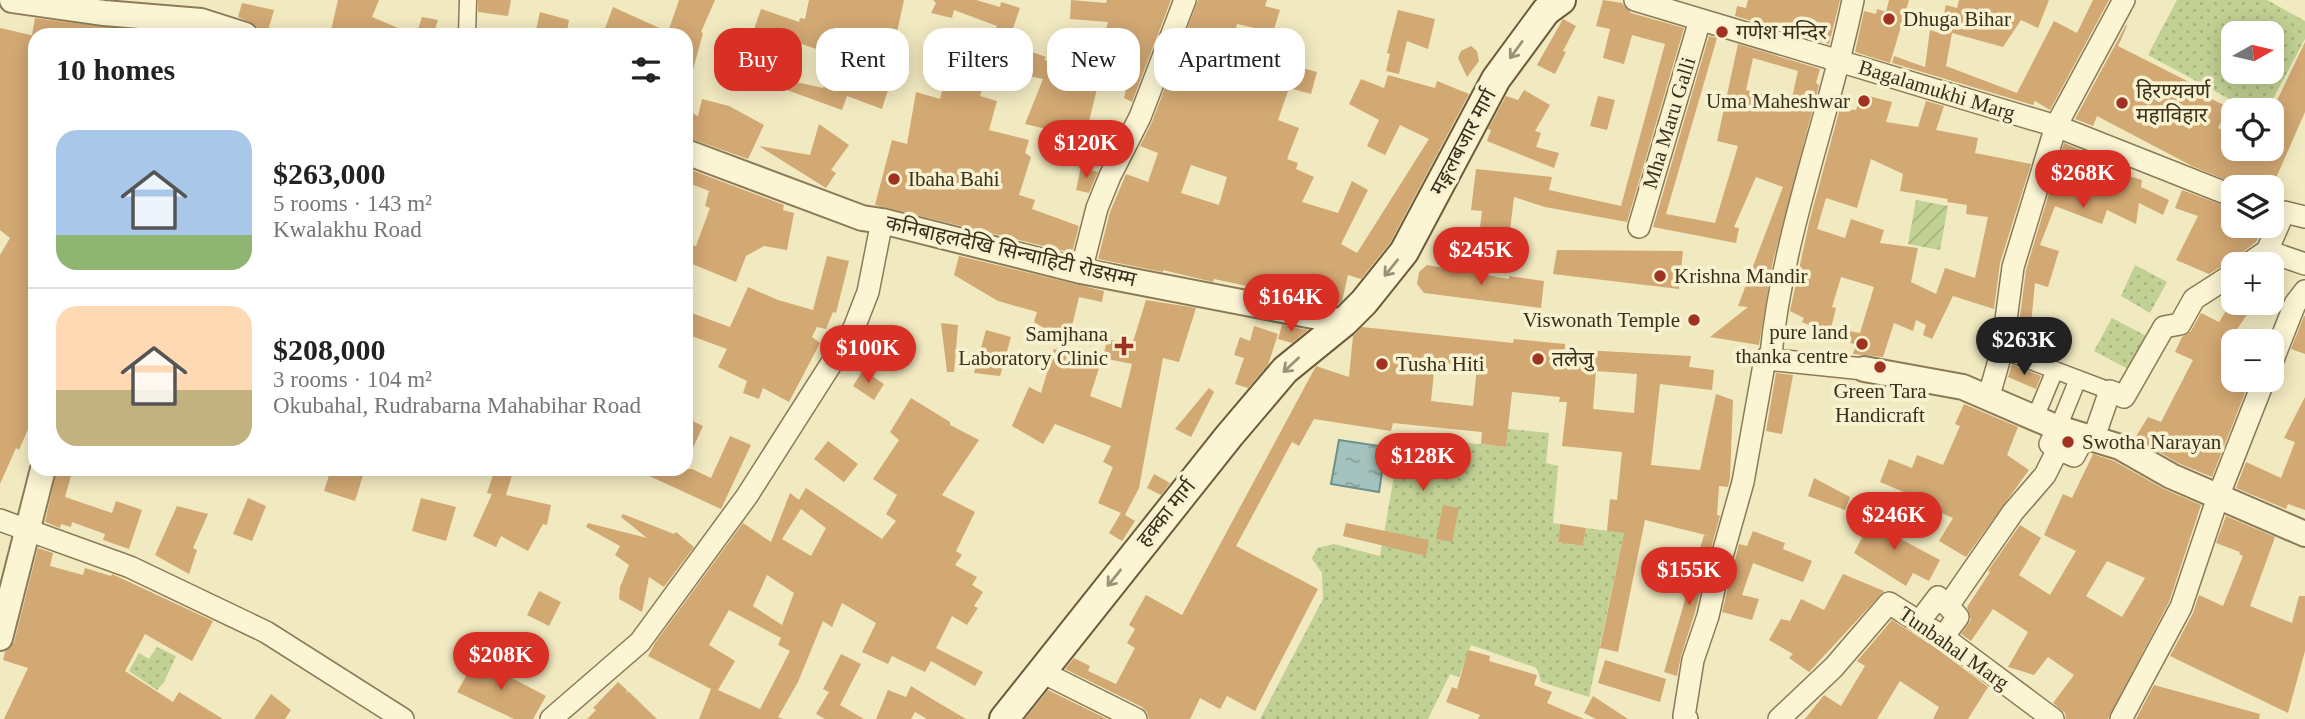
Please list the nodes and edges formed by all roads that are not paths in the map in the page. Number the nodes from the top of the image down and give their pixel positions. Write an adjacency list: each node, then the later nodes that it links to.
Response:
1 (12, 0): 8 (street)
2 (468, 0): 11 (street)
3 (1185, 0): 23 (street)
4 (1561, 0): 26 (main road, मङ्गलबजार मार्ग, one-way to 26)
5 (1635, 0): 9 (street, Bagalamukhi Marg)
6 (1853, 0): 12 (street)
7 (2124, 0): 13 (street)
8 (202, 19): 10 (street)
9 (1700, 20): 12 (street, Bagalamukhi Marg); 19 (street, Mha Maru Galli)
10 (226, 28)
11 (467, 28)
12 (1841, 61): 13 (street, Bagalamukhi Marg); 29 (street)
13 (2056, 126): 15 (street, Bagalamukhi Marg); 28 (street)
14 (693, 155): 18 (street, कनिबाहलदेखि सिन्चाहिटी रोडसम्म)
15 (2221, 191)
16 (2284, 212): 17 (street)
17 (2305, 217)
18 (882, 221): 23 (street, कनिबाहलदेखि सिन्चाहिटी रोडसम्म); 50 (street)
19 (1639, 227)
20 (2271, 238): 21 (street)
21 (2267, 251): 22 (street)
22 (2305, 264)
23 (1081, 271): 26 (street, कनिबाहलदेखि सिन्चाहिटी रोडसम्म)
24 (2221, 282): 33 (street)
25 (2305, 291): 27 (street)
26 (1344, 322): 48 (main road, हक्का मार्ग, one-way to 48)
27 (2284, 332)
28 (2002, 350): 31 (street); 35 (street)
29 (1765, 359): 30 (street); 53 (street)
30 (1864, 369): 35 (street)
31 (2055, 370): 32 (street); 36 (street)
32 (2078, 379): 33 (street); 37 (street)
33 (2110, 391): 38 (street)
34 (2259, 392): 40 (street)
35 (1988, 399): 36 (street)
36 (2035, 418): 37 (street)
37 (2058, 438): 38 (street); 44 (street)
38 (2089, 438): 40 (street)
39 (41, 476): 42 (street)
40 (2218, 497): 43 (street); 56 (street)
41 (0, 520): 42 (street)
42 (26, 528): 47 (street); 49 (street)
43 (2305, 534)
44 (1948, 606): 45 (street); 46 (street)
45 (1919, 622): 46 (street, Tunbahal Marg); 54 (street, Tunbahal Marg)
46 (1943, 637): 55 (street, Tunbahal Marg)
47 (0, 638)
48 (1041, 671): 51 (main road, हक्का मार्ग); 52 (street)
49 (403, 719)
50 (551, 719)
51 (1004, 719)
52 (1136, 719)
53 (1687, 719)
54 (1779, 719)
55 (2053, 719)
56 (2121, 719)

